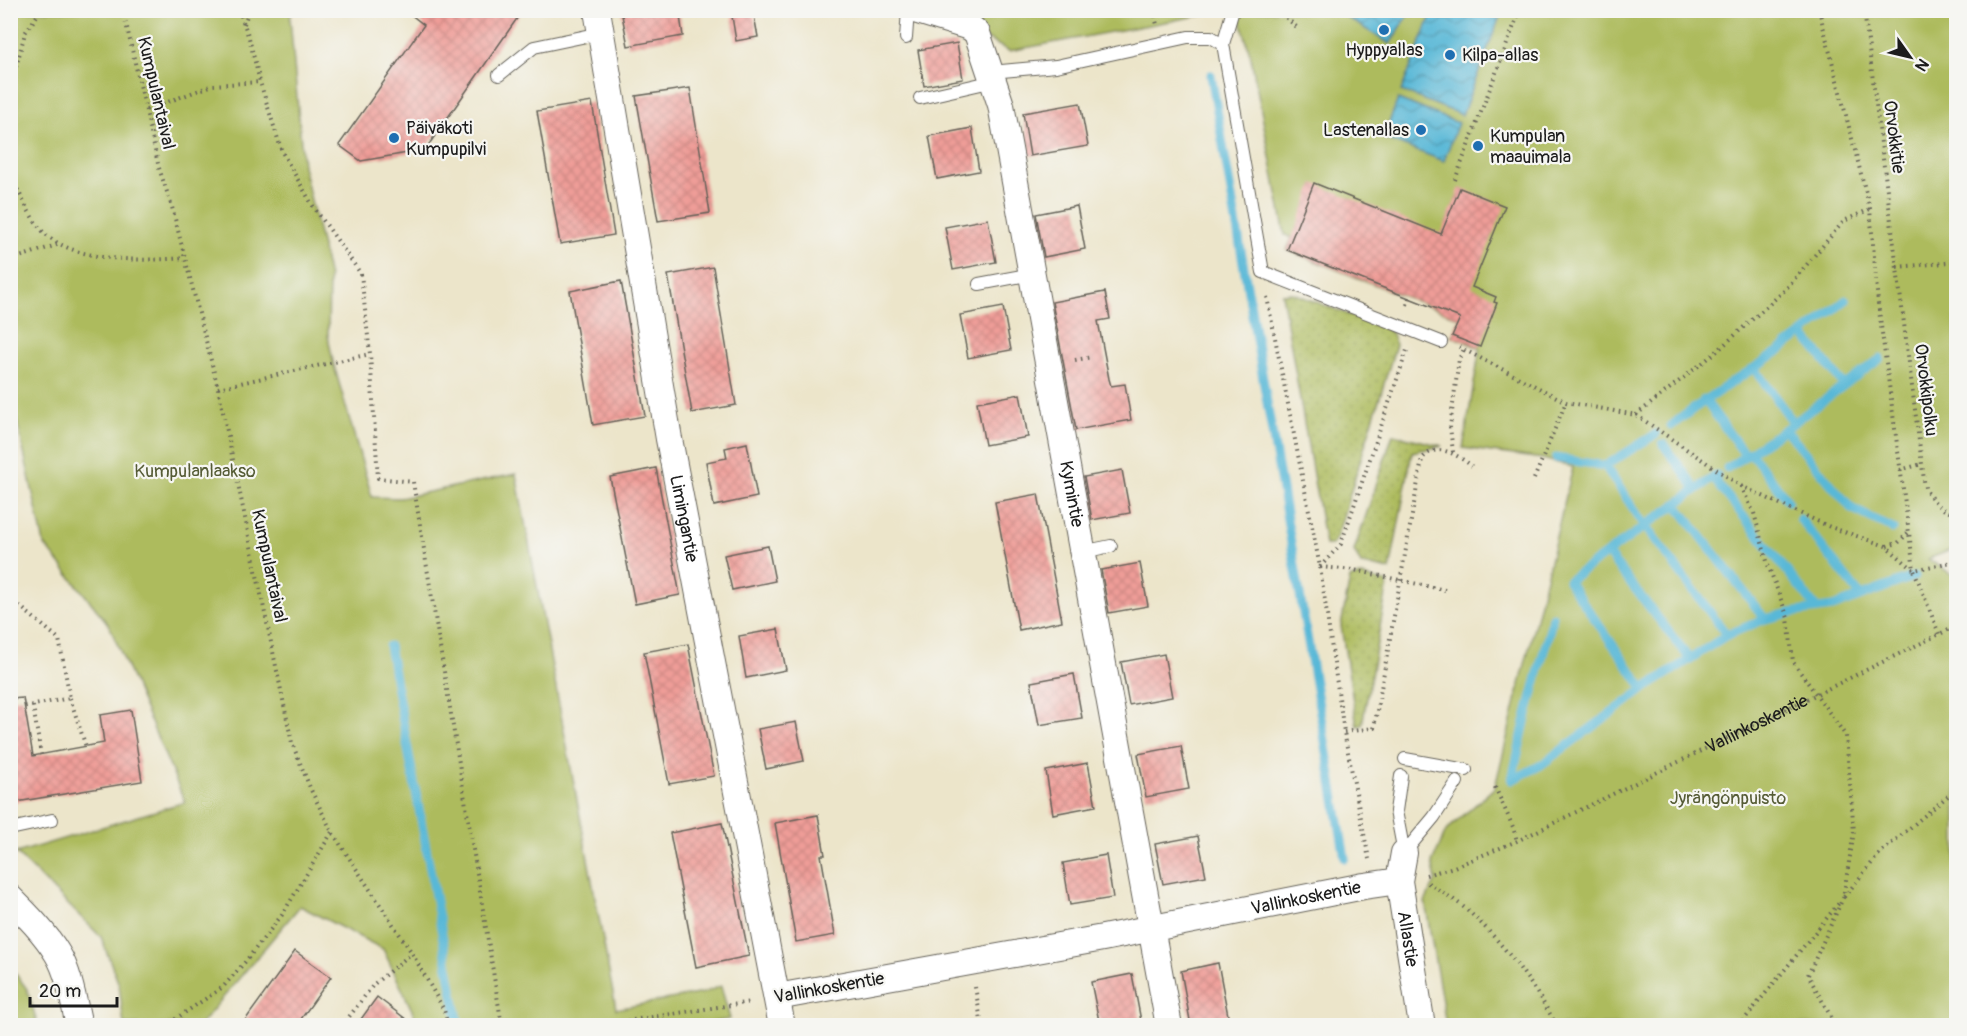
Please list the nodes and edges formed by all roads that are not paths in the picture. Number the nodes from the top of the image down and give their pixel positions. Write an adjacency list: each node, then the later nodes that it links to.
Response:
1 (908, 10): 5 (lane)
2 (915, 10): 8 (street, Kymintie)
3 (1233, 10): 6 (lane)
4 (599, 22): 7 (lane); 25 (street, Limingantie)
5 (906, 38)
6 (1223, 44): 8 (lane); 12 (lane)
7 (499, 75)
8 (992, 76): 9 (lane); 10 (street, Kymintie)
9 (920, 98)
10 (1032, 274): 11 (lane); 14 (street, Kymintie)
11 (979, 284)
12 (1441, 342)
13 (1111, 546): 14 (lane)
14 (1082, 552): 24 (street, Kymintie)
15 (1405, 759): 16 (lane)
16 (1466, 770)
17 (1401, 776): 21 (lane)
18 (1457, 782): 21 (lane)
19 (52, 820): 20 (lane)
20 (10, 829)
21 (1404, 853): 22 (street, Allastie)
22 (1410, 879): 24 (street, Vallinkoskentie); 29 (street, Allastie)
23 (10, 898): 26 (street)
24 (1151, 928): 25 (street, Vallinkoskentie); 28 (street, Kymintie)
25 (777, 998): 27 (street, Limingantie)
26 (79, 1026)
27 (782, 1026)
28 (1169, 1026)
29 (1422, 1026)

